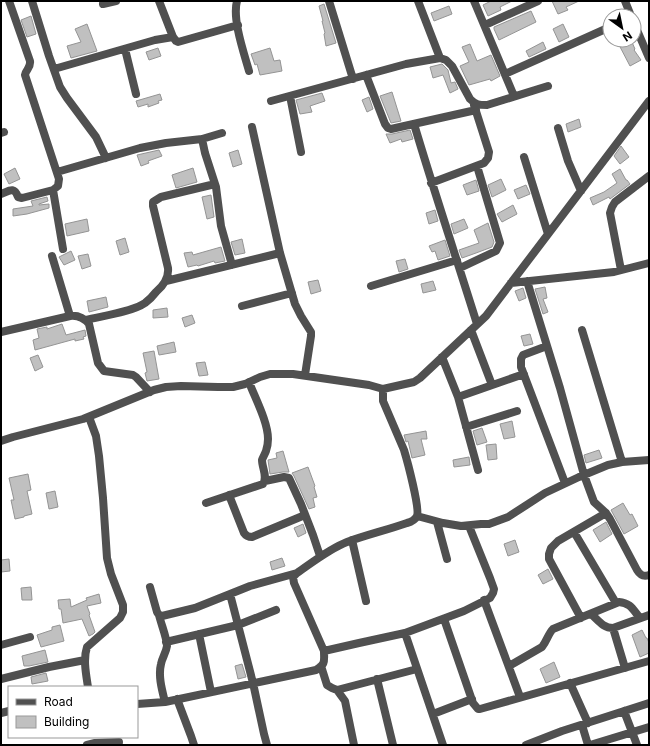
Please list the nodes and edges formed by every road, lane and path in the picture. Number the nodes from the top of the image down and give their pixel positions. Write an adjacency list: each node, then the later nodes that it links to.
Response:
1 (9, 1): 40 (street)
2 (32, 1): 19 (street)
3 (116, 1): 10 (street)
4 (159, 1): 14 (street)
5 (237, 1): 11 (street)
6 (329, 1): 23 (street)
7 (418, 1): 17 (street)
8 (474, 1): 12 (street)
9 (538, 1): 12 (street)
10 (103, 4)
11 (238, 25): 14 (street); 20 (street)
12 (485, 25): 21 (street)
13 (602, 31): 21 (street)
14 (173, 37): 16 (street)
15 (642, 42): 18 (street)
16 (125, 49): 19 (street); 25 (street)
17 (440, 58): 22 (street); 30 (street)
18 (649, 58)
19 (54, 69): 38 (street)
20 (249, 71)
21 (505, 74): 27 (street)
22 (366, 75): 23 (street); 31 (street)
23 (353, 79): 26 (street)
24 (548, 86): 27 (street)
25 (136, 94)
26 (290, 96): 29 (street); 36 (street)
27 (514, 96): 30 (street)
28 (649, 101): 45 (street)
29 (271, 102)
30 (475, 106): 31 (street); 39 (street)
31 (414, 124): 42 (street)
32 (252, 127): 49 (street)
33 (558, 128): 45 (street)
34 (222, 133): 35 (street)
35 (202, 139): 38 (street); 43 (street)
36 (301, 152)
37 (524, 157): 47 (street)
38 (106, 158): 40 (street)
39 (477, 166): 42 (street); 52 (street)
40 (56, 172): 44 (street)
41 (649, 176): 54 (street)
42 (431, 183): 52 (street)
43 (215, 184): 53 (street); 55 (street)
44 (53, 190): 46 (street); 48 (street)
45 (581, 191): 47 (street)
46 (1, 194)
47 (548, 234): 57 (street)
48 (63, 249)
49 (280, 253): 53 (street); 59 (street)
50 (52, 256): 61 (street)
51 (649, 263): 54 (street)
52 (458, 264): 58 (street); 63 (street)
53 (232, 265): 55 (street)
54 (620, 270): 56 (street)
55 (166, 281): 62 (street)
56 (527, 281): 57 (street); 66 (street)
57 (511, 283): 63 (street)
58 (371, 286)
59 (292, 293): 60 (street); 69 (street)
60 (242, 306)
61 (70, 316): 62 (street); 65 (street)
62 (86, 320): 73 (street)
63 (474, 327): 67 (street); 71 (street)
64 (582, 330): 80 (street)
65 (1, 332)
66 (547, 346): 68 (street); 82 (street)
67 (442, 357): 72 (street); 74 (street)
68 (524, 374): 71 (street); 84 (street)
69 (305, 375): 70 (street); 72 (street)
70 (249, 382): 73 (street); 83 (street)
71 (492, 385): 74 (street)
72 (383, 389): 89 (street)
73 (150, 392): 76 (street)
74 (458, 397): 77 (street)
75 (517, 411): 77 (street)
76 (89, 417): 78 (street); 118 (street)
77 (466, 427): 81 (street)
78 (1, 441)
79 (649, 460): 80 (street)
80 (622, 462): 82 (street)
81 (478, 470)
82 (584, 474): 84 (street); 87 (street)
83 (265, 481): 85 (street); 88 (street)
84 (565, 483): 91 (street)
85 (229, 495): 86 (street); 88 (street)
86 (206, 503)
87 (606, 513): 92 (street); 97 (street)
88 (305, 515): 94 (street)
89 (417, 516): 90 (street); 93 (street)
90 (437, 522): 91 (street); 95 (street)
91 (469, 526): 100 (street)
92 (574, 532): 102 (street); 107 (street)
93 (352, 540): 94 (street); 101 (street)
94 (320, 556): 96 (street)
95 (446, 559)
96 (297, 573): 99 (street); 117 (street)
97 (649, 575)
98 (150, 587): 105 (street)
99 (230, 594): 105 (street); 110 (street)
100 (484, 600): 109 (street); 121 (street)
101 (366, 601)
102 (616, 603): 104 (street); 108 (street)
103 (276, 610): 110 (street)
104 (591, 614): 107 (street); 111 (street)
105 (159, 615): 115 (street)
106 (649, 615): 108 (street)
107 (581, 618): 121 (street)
108 (640, 618): 111 (street)
109 (444, 619): 112 (street); 133 (street)
110 (238, 625): 113 (street); 126 (street)
111 (613, 628): 122 (street)
112 (405, 633): 117 (street); 123 (street)
113 (199, 634): 115 (street); 130 (street)
114 (30, 637): 116 (street)
115 (166, 642): 134 (street)
116 (1, 645)
117 (324, 651): 120 (street)
118 (85, 660): 124 (street); 128 (street)
119 (649, 661): 122 (street)
120 (322, 666): 126 (street); 129 (street)
121 (508, 666): 131 (street)
122 (625, 668): 127 (street)
123 (417, 669): 125 (street); 138 (street)
124 (1, 679)
125 (377, 679): 129 (street); 147 (street)
126 (253, 683): 130 (street); 145 (street)
127 (570, 683): 131 (street); 139 (street)
128 (88, 686)
129 (338, 690): 146 (street)
130 (211, 692): 132 (street)
131 (520, 698): 133 (street)
132 (177, 699): 134 (street); 144 (street)
133 (472, 699): 138 (street)
134 (165, 702): 136 (street)
135 (649, 703): 137 (street)
136 (138, 704)
137 (624, 711): 139 (street); 141 (street)
138 (433, 714): 148 (street)
139 (585, 724): 149 (street); 150 (street)
140 (649, 727): 141 (street)
141 (633, 733): 150 (street); 151 (street)
142 (119, 742): 143 (street)
143 (87, 745)
144 (194, 745)
145 (267, 745)
146 (354, 745)
147 (393, 745)
148 (443, 745)
149 (526, 745)
150 (589, 745)
151 (637, 745)

